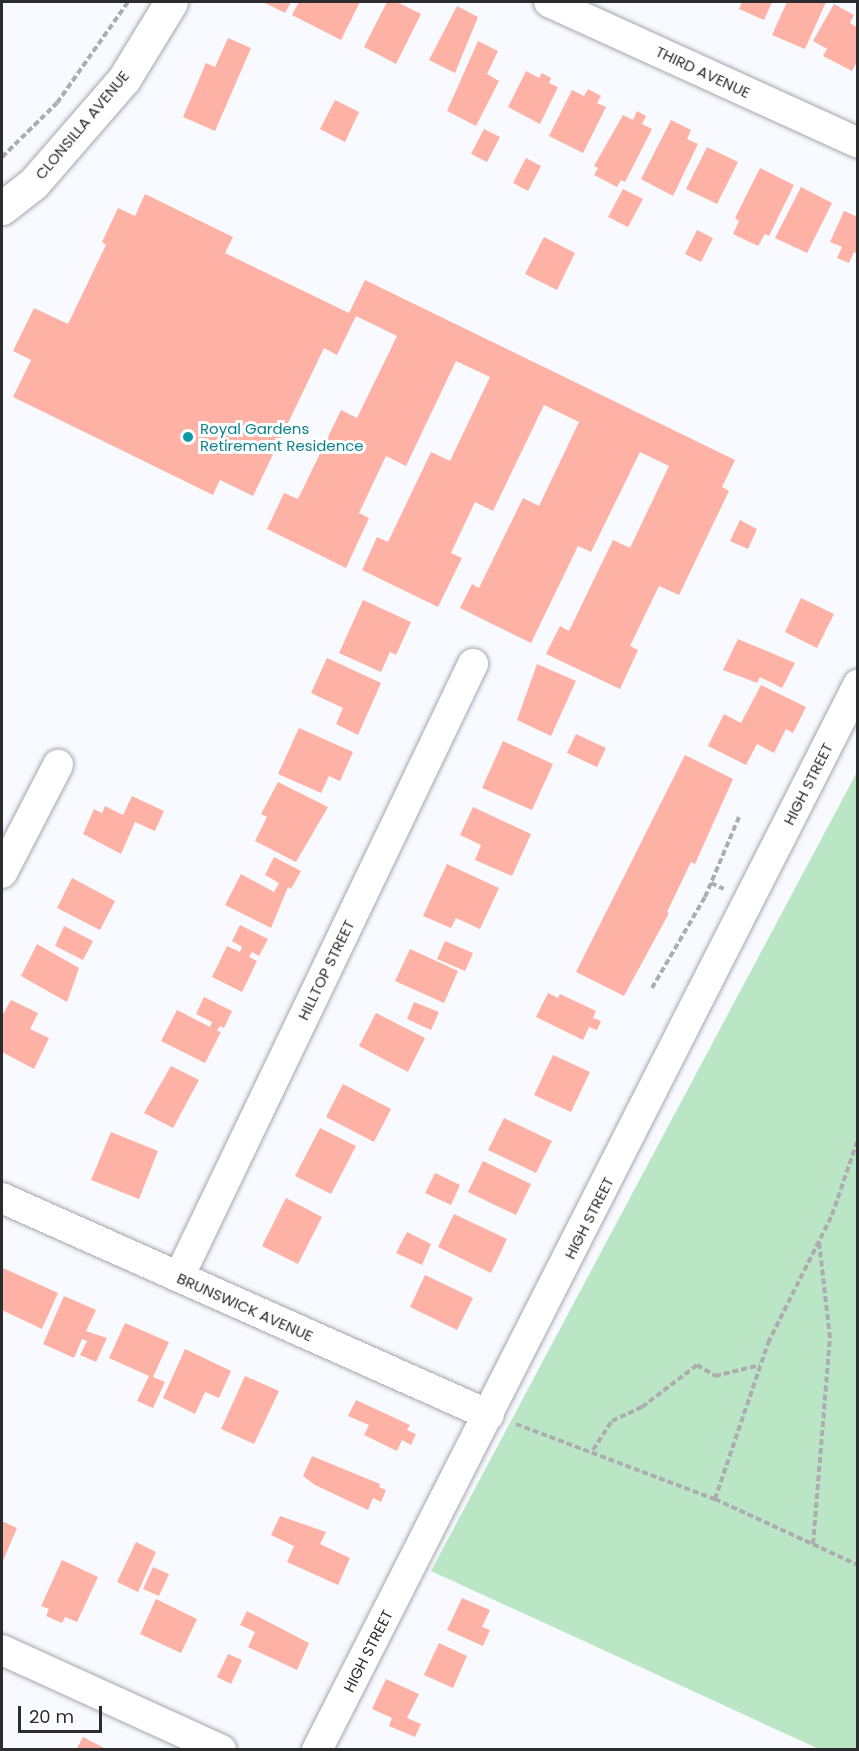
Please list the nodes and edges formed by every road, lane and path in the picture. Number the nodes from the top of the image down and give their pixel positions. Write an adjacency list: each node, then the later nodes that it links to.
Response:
1 (128, 2): 5 (path)
2 (171, 2): 6 (main road, CLONSILLA AVENUE)
3 (549, 2): 4 (street, THIRD AVENUE)
4 (858, 143)
5 (2, 157)
6 (2, 208)
7 (473, 664): 16 (street, HILLTOP STREET)
8 (858, 685): 18 (street, HIGH STREET)
9 (58, 765): 11 (street)
10 (739, 817): 12 (path)
11 (2, 873)
12 (652, 988)
13 (858, 1139): 15 (path)
14 (2, 1198): 16 (street, BRUNSWICK AVENUE)
15 (819, 1241): 17 (path); 21 (path)
16 (179, 1277): 18 (street, BRUNSWICK AVENUE)
17 (760, 1364): 19 (path); 20 (path)
18 (489, 1415): 19 (path); 25 (street, HIGH STREET)
19 (593, 1450): 20 (path)
20 (715, 1499): 21 (path)
21 (813, 1544): 22 (path)
22 (858, 1565)
23 (2, 1650): 24 (street)
24 (221, 1749)
25 (317, 1749)

